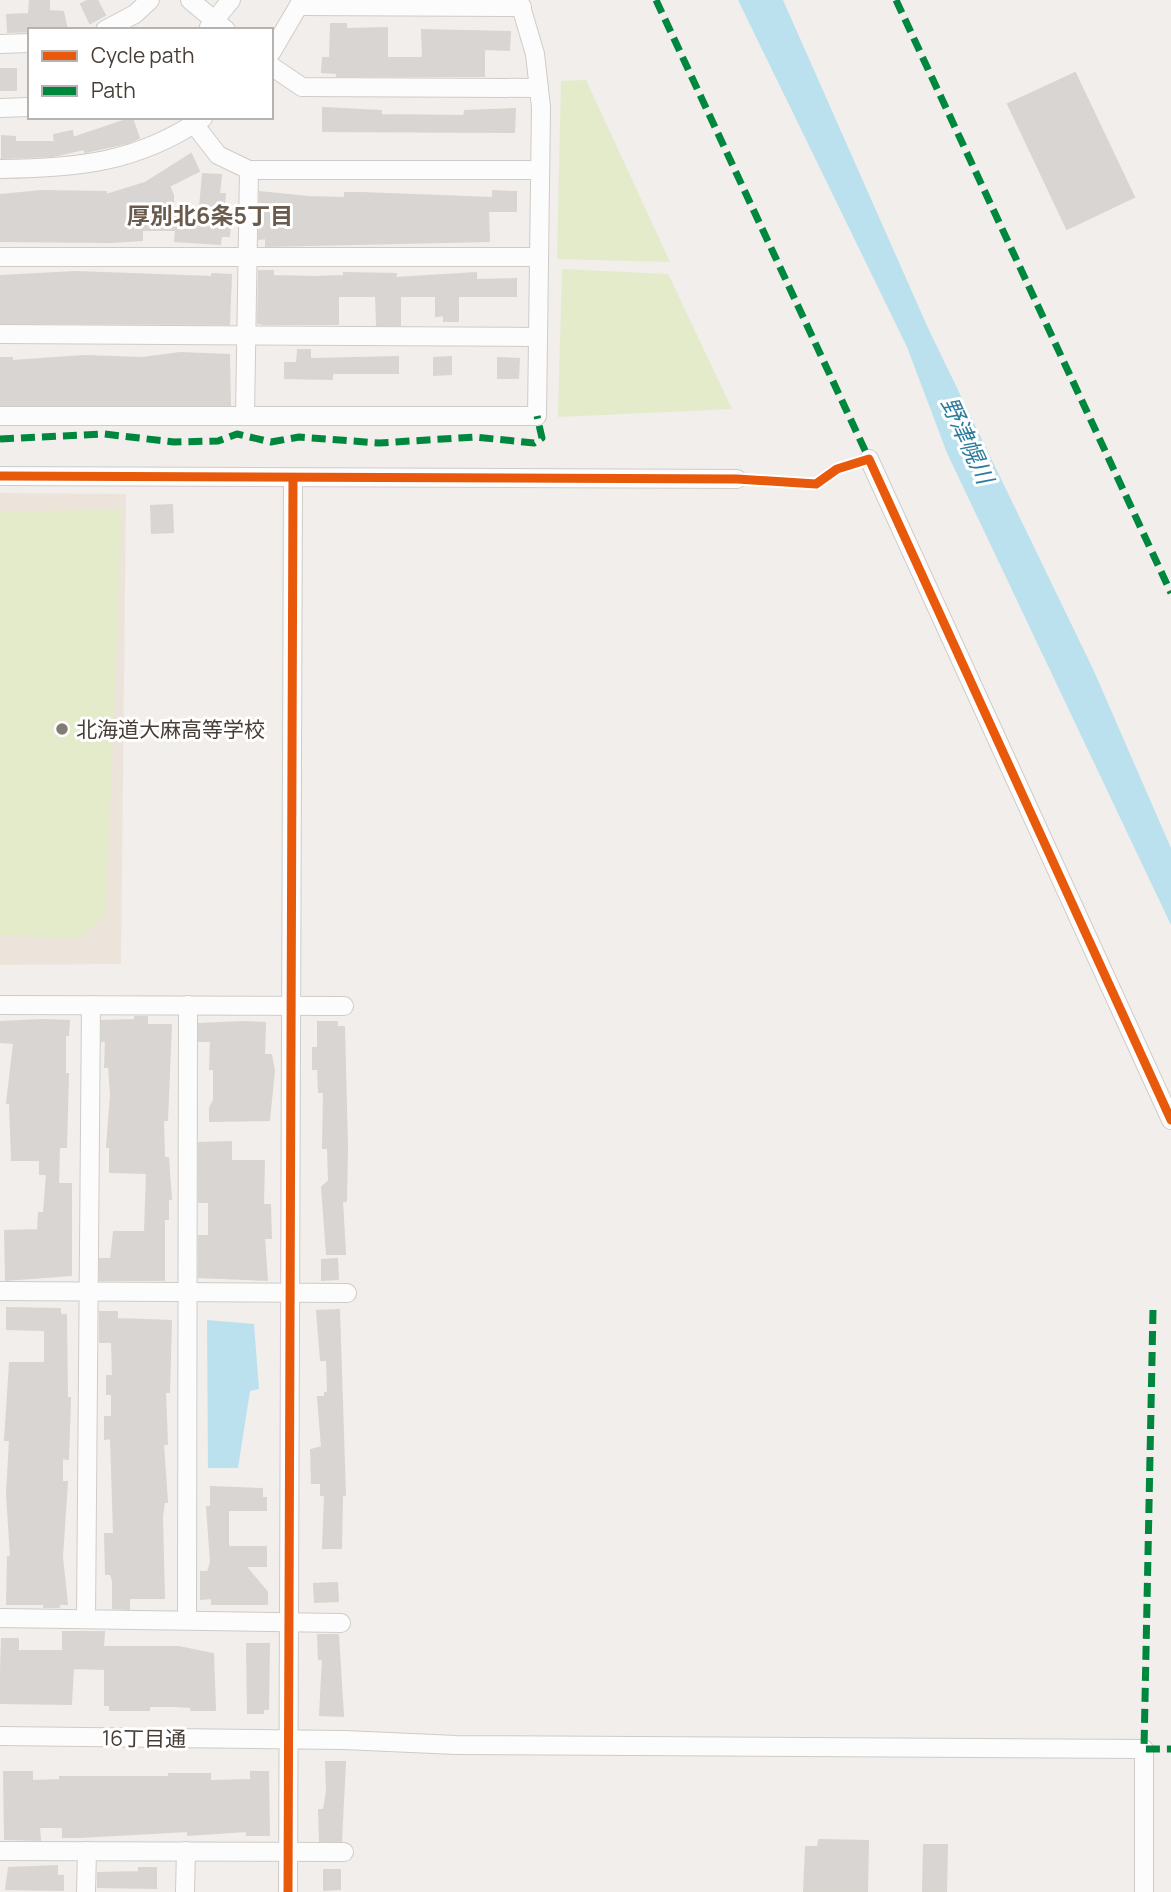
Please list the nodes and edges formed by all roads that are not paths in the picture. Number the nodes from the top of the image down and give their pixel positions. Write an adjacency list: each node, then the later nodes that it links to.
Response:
1 (150, 0): 7 (street)
2 (190, 0): 6 (street)
3 (231, 0): 6 (street)
4 (301, 3): 5 (street); 10 (street)
5 (521, 3): 12 (street)
6 (216, 27)
7 (110, 28)
8 (28, 43): 9 (street)
9 (0, 44)
10 (273, 50)
11 (273, 67): 12 (street)
12 (539, 88): 18 (street)
13 (28, 107): 14 (street)
14 (0, 108)
15 (199, 120): 16 (street); 17 (street)
16 (0, 169)
17 (249, 170): 18 (street); 20 (street)
18 (540, 170): 21 (street)
19 (0, 257): 20 (street)
20 (247, 257): 21 (street); 23 (street)
21 (538, 257): 24 (street)
22 (0, 334): 23 (street)
23 (246, 335): 24 (street); 26 (street)
24 (538, 337): 26 (street)
25 (0, 416): 26 (street)
26 (245, 416)
27 (869, 459): 36 (street)
28 (0, 476): 29 (street)
29 (293, 478): 30 (street); 35 (street)
30 (737, 479)
31 (0, 1005): 32 (street)
32 (92, 1005): 33 (street); 38 (street)
33 (188, 1005): 35 (street); 39 (street)
34 (344, 1006): 35 (street)
35 (292, 1007): 40 (street)
36 (1171, 1120)
37 (0, 1291): 38 (street)
38 (87, 1291): 39 (street); 43 (street)
39 (188, 1292): 40 (street); 44 (street)
40 (291, 1293): 41 (street); 45 (street)
41 (348, 1293)
42 (0, 1618): 43 (street)
43 (86, 1619): 44 (street)
44 (187, 1620): 45 (street)
45 (289, 1621): 46 (street); 48 (street)
46 (341, 1623)
47 (0, 1737): 48 (street, 16丁目通)
48 (289, 1740): 52 (street); 57 (street, 16丁目通)
49 (0, 1851): 50 (street)
50 (87, 1851): 51 (street); 54 (street)
51 (186, 1851): 52 (street); 55 (street)
52 (288, 1851): 53 (street); 56 (street)
53 (344, 1852)
54 (86, 1892)
55 (185, 1892)
56 (288, 1892)
57 (1144, 1892)

